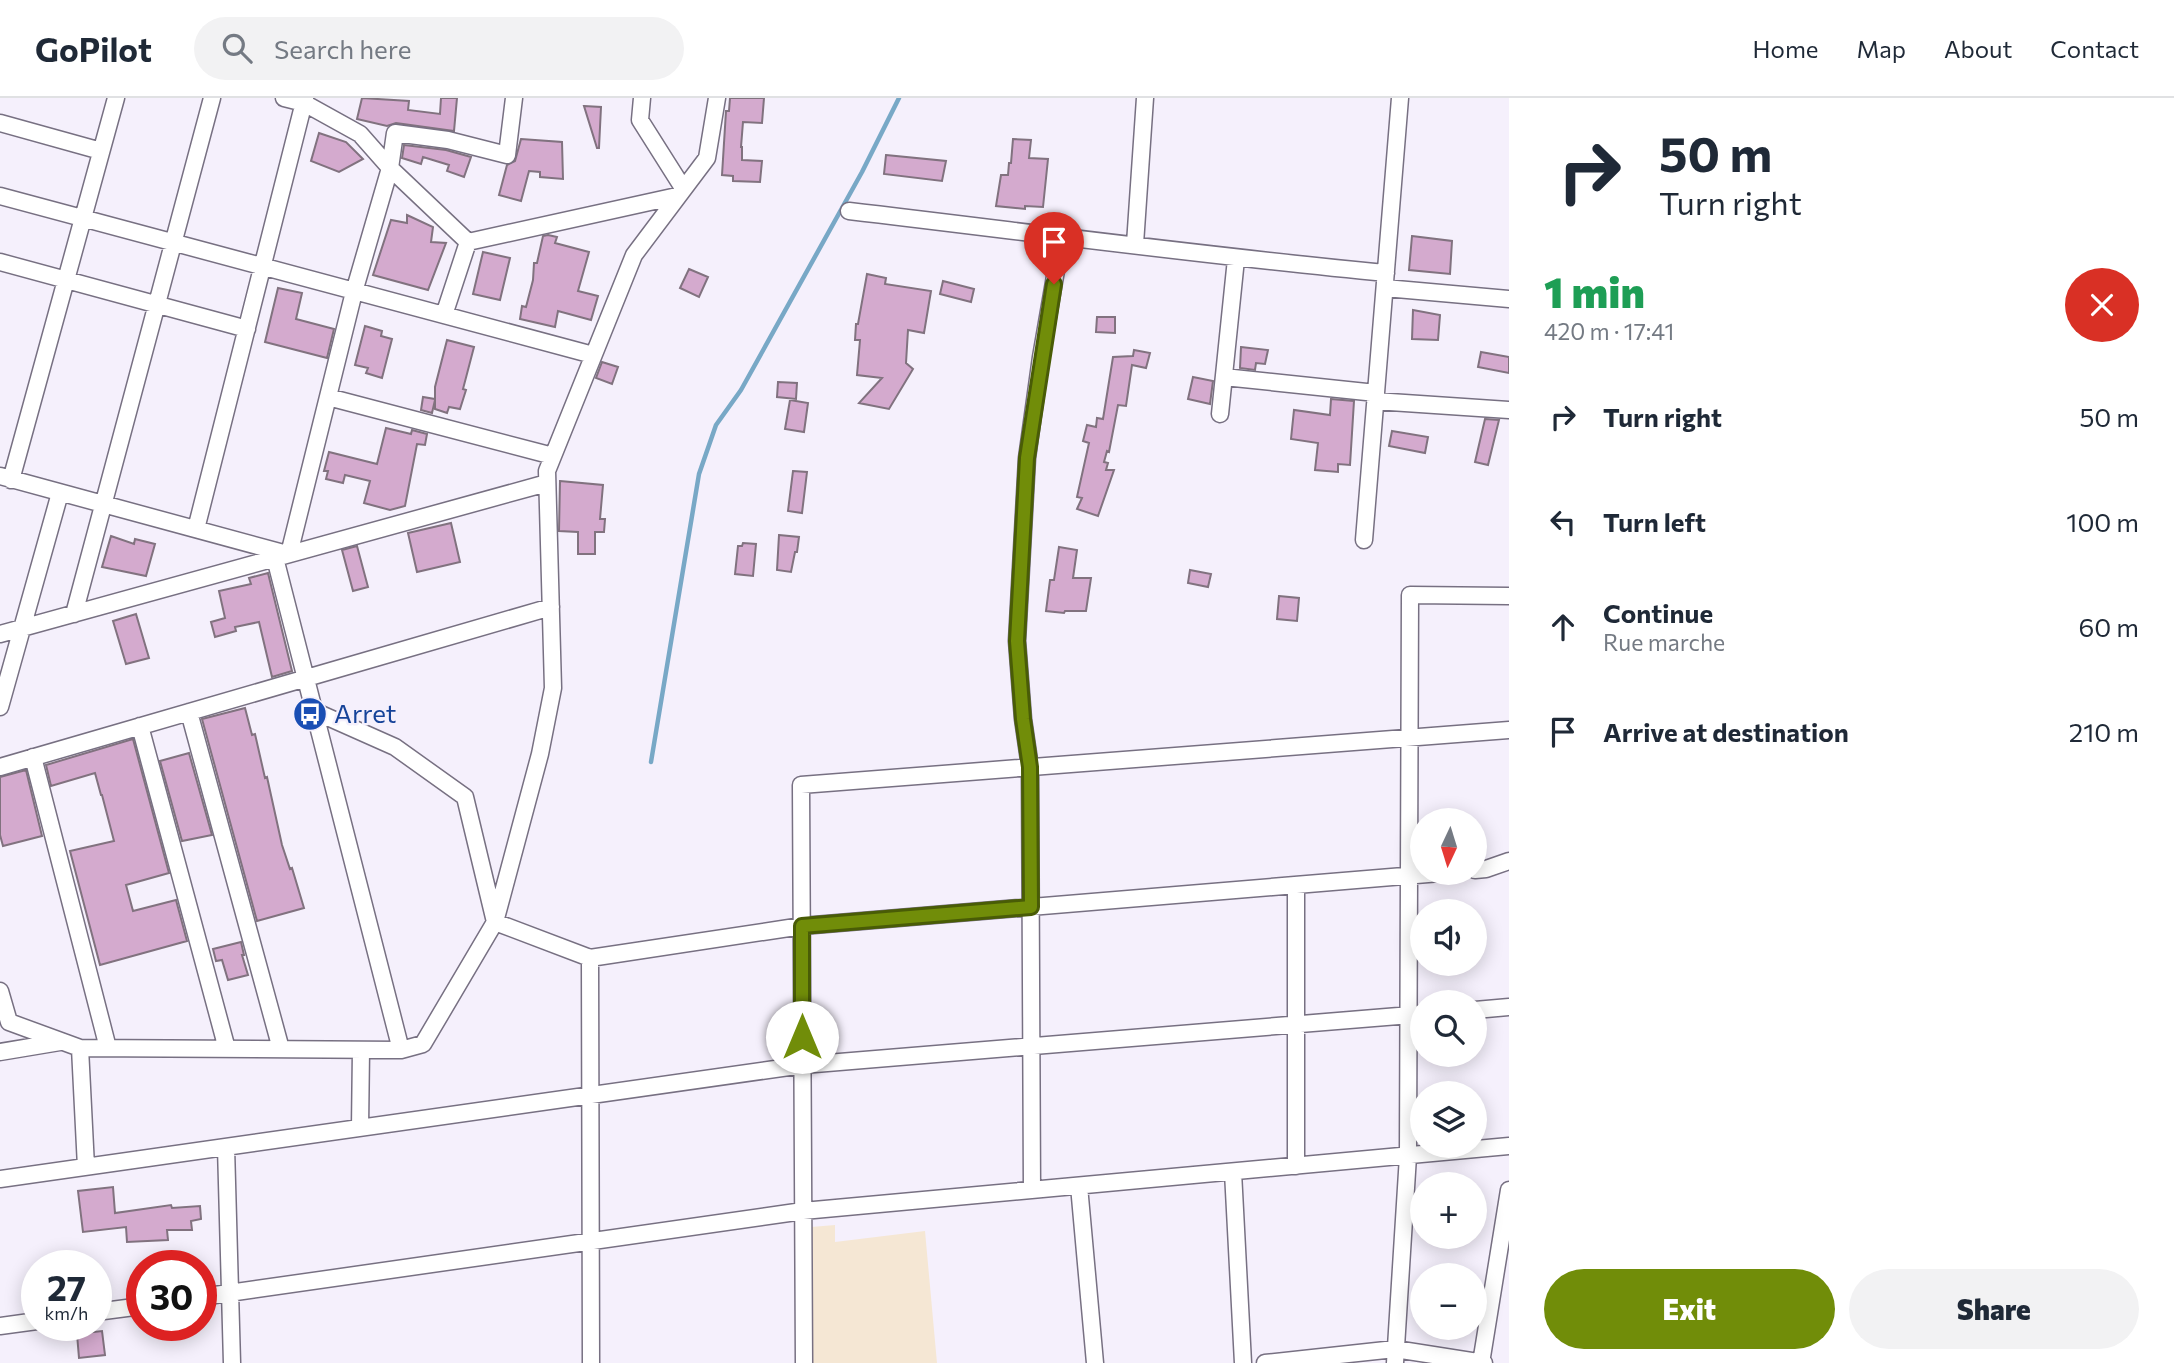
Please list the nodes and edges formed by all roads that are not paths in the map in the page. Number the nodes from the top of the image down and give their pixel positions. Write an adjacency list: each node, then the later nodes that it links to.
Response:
1 (116, 98): 11 (street)
2 (212, 98): 19 (street)
3 (284, 98): 9 (street)
4 (514, 98): 12 (street)
5 (642, 98): 13 (street)
6 (717, 98): 13 (street)
7 (1145, 98): 20 (street)
8 (1401, 98): 25 (street)
9 (305, 100): 12 (street); 23 (street)
10 (0, 123): 11 (street)
11 (101, 151): 16 (street)
12 (390, 167): 18 (street); 26 (street)
13 (680, 192): 18 (street); 31 (street)
14 (0, 196): 16 (street)
15 (849, 211): 17 (street)
16 (83, 219): 19 (street); 24 (street)
17 (1062, 236): 20 (street); 59 (street)
18 (468, 242): 29 (street)
19 (173, 243): 23 (street); 28 (street)
20 (1135, 244): 21 (street)
21 (1236, 259): 25 (street); 32 (street)
22 (0, 262): 24 (street)
23 (262, 267): 26 (street); 30 (street)
24 (66, 280): 28 (street); 38 (street)
25 (1385, 281): 27 (street); 34 (street)
26 (354, 292): 29 (street); 33 (street)
27 (1509, 299)
28 (157, 304): 30 (street); 41 (street)
29 (444, 316): 31 (street)
30 (247, 329): 42 (street)
31 (593, 355): 37 (street)
32 (1224, 377): 34 (street); 36 (street)
33 (328, 397): 37 (street); 44 (street)
34 (1375, 397): 35 (street); 43 (street)
35 (1509, 410)
36 (1220, 414)
37 (552, 456): 39 (street)
38 (6, 478): 40 (street)
39 (547, 483): 44 (street); 46 (street)
40 (60, 493): 41 (street); 48 (street)
41 (103, 504): 42 (street); 47 (street)
42 (196, 529): 44 (street)
43 (1364, 540)
44 (282, 556): 47 (street); 50 (street)
45 (1509, 596): 56 (street)
46 (551, 607): 50 (street); 65 (street)
47 (74, 614): 48 (street)
48 (21, 628): 49 (street); 51 (street)
49 (0, 634)
50 (306, 678): 52 (street); 53 (street)
51 (0, 707)
52 (314, 711): 65 (street); 81 (street)
53 (189, 712): 54 (street); 79 (street)
54 (140, 726): 57 (street); 78 (street)
55 (1509, 730): 56 (street)
56 (1410, 737): 59 (street); 62 (street)
57 (33, 758): 58 (street); 77 (street)
58 (0, 767)
59 (1030, 767): 64 (street); 66 (street)
60 (1509, 861): 61 (street)
61 (1488, 868)
62 (1409, 876): 63 (street); 68 (street)
63 (1296, 885): 64 (street); 73 (street)
64 (1031, 907): 66 (street); 75 (street)
65 (495, 922): 67 (street); 81 (street)
66 (802, 926): 67 (street); 83 (street)
67 (590, 958): 85 (street)
68 (1415, 990)
69 (0, 991): 74 (street)
70 (1509, 1007): 71 (street)
71 (1487, 1009)
72 (1410, 1016): 73 (street)
73 (1296, 1025): 75 (street); 90 (street)
74 (63, 1042): 76 (street); 82 (street)
75 (1032, 1046): 83 (street); 95 (street)
76 (80, 1048): 77 (street); 91 (street)
77 (108, 1048): 78 (street)
78 (227, 1049): 79 (street)
79 (281, 1049): 80 (street)
80 (361, 1050): 81 (street); 86 (street)
81 (401, 1050)
82 (0, 1052)
83 (803, 1065): 85 (street); 97 (street)
84 (1413, 1067): 89 (street)
85 (590, 1095): 86 (street); 98 (street)
86 (360, 1128): 88 (street)
87 (1509, 1146): 89 (street)
88 (226, 1147): 91 (street); 99 (street)
89 (1408, 1156): 90 (street); 103 (street)
90 (1296, 1166): 92 (street)
91 (86, 1167): 93 (street)
92 (1233, 1172): 94 (street); 108 (street)
93 (0, 1179)
94 (1079, 1186): 95 (street); 107 (street)
95 (1032, 1190): 97 (street)
96 (1509, 1190): 110 (street)
97 (803, 1211): 98 (street); 106 (street)
98 (591, 1241): 99 (street); 105 (street)
99 (230, 1293): 100 (street); 104 (street)
100 (217, 1295)
101 (21, 1323): 102 (street)
102 (0, 1326)
103 (1395, 1356): 109 (street); 110 (street)
104 (232, 1363)
105 (591, 1363)
106 (804, 1363)
107 (1095, 1363)
108 (1243, 1363)
109 (1265, 1363)
110 (1483, 1363)

